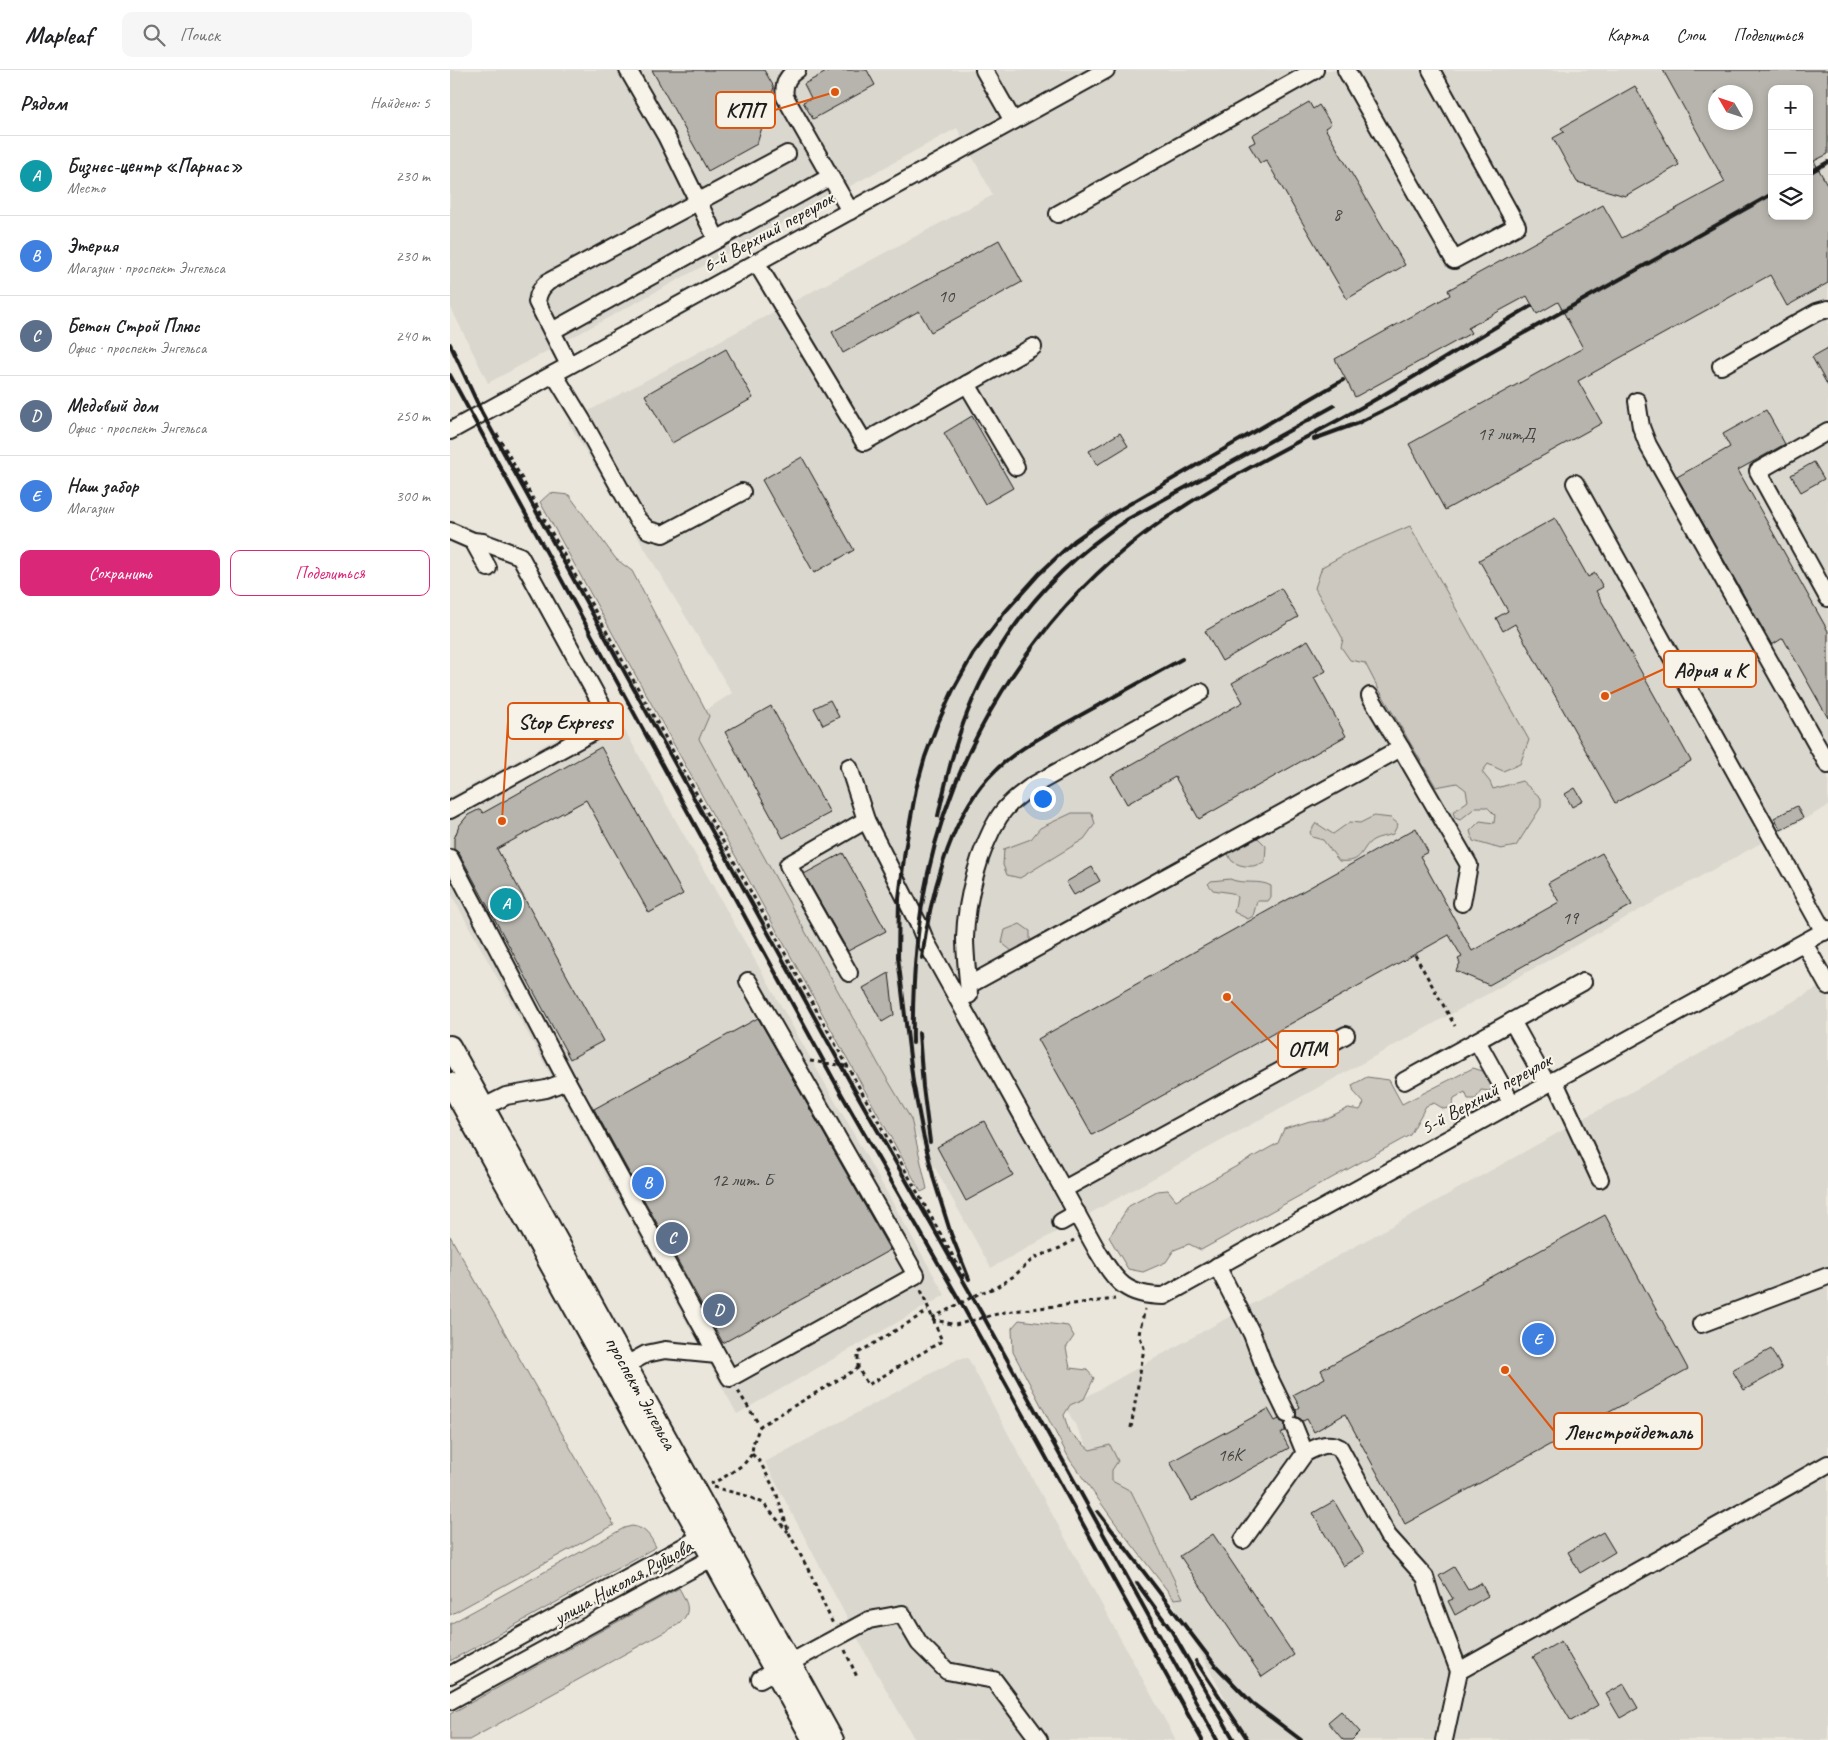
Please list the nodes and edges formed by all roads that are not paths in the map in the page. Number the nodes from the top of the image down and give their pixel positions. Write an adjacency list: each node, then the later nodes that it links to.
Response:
1 (628, 70): 11 (street)
2 (797, 70): 10 (street)
3 (984, 70): 8 (street)
4 (1106, 70): 8 (street, 6-й Верхний переулок)
5 (1315, 70): 13 (street)
6 (1346, 70): 7 (street)
7 (1431, 70)
8 (1013, 121): 12 (street, 6-й Верхний переулок)
9 (788, 154): 11 (street)
10 (830, 177): 12 (street); 14 (street)
11 (698, 200): 14 (street); 17 (street)
12 (850, 211): 15 (street, 6-й Верхний переулок)
13 (1058, 214)
14 (716, 238): 17 (street)
15 (756, 262): 19 (street, 6-й Верхний переулок); 22 (street)
16 (1828, 309): 20 (street)
17 (552, 331): 19 (street)
18 (1033, 347): 22 (street)
19 (569, 365): 21 (street, 6-й Верхний переулок)
20 (1721, 366)
21 (554, 374): 24 (street, 6-й Верхний переулок); 28 (street)
22 (967, 384): 26 (street)
23 (1637, 401): 36 (street)
24 (450, 431)
25 (1828, 431): 32 (street)
26 (1016, 467)
27 (1575, 483): 42 (street)
28 (742, 492)
29 (450, 531): 30 (street)
30 (473, 541): 31 (street); 38 (street)
31 (488, 568)
32 (1828, 598)
33 (1201, 692): 47 (street)
34 (1370, 696): 35 (street)
35 (1400, 748): 41 (street); 47 (street)
36 (1828, 765)
37 (849, 767): 39 (street)
38 (450, 810)
39 (866, 820): 44 (street); 50 (street)
40 (450, 858): 54 (street)
41 (1462, 903)
42 (1826, 930): 43 (street, 5-й Верхний переулок)
43 (1804, 943): 48 (street); 56 (street, 5-й Верхний переулок)
44 (849, 973)
45 (748, 981): 67 (street)
46 (1583, 982): 49 (street)
47 (969, 985): 50 (street)
48 (1828, 986)
49 (1512, 1021): 52 (street); 56 (street)
50 (970, 1022): 61 (street)
51 (1346, 1035): 61 (street)
52 (1478, 1041): 55 (street); 58 (street)
53 (450, 1046): 59 (main road, проспект Энгельса)
54 (567, 1081): 59 (street); 67 (street)
55 (1404, 1081)
56 (1551, 1082): 58 (street, 5-й Верхний переулок); 60 (street)
57 (450, 1083): 71 (main road, проспект Энгельса)
58 (1512, 1104): 64 (street, 5-й Верхний переулок)
59 (484, 1106): 68 (main road, проспект Энгельса)
60 (1600, 1179)
61 (1064, 1189): 62 (street)
62 (1077, 1213): 63 (street); 64 (street, 5-й Верхний переулок)
63 (1061, 1222)
64 (1217, 1266): 69 (street)
65 (1828, 1276): 66 (street)
66 (1701, 1324)
67 (718, 1355): 68 (street)
68 (626, 1365): 72 (main road, проспект Энгельса)
69 (1305, 1452): 73 (street); 76 (street)
70 (1828, 1464): 76 (street)
71 (701, 1537): 72 (street, улица Николая Рубцова); 74 (main road, проспект Энгельса); 77 (street, улица Николая Рубцова)
72 (721, 1537): 74 (street, улица Николая Рубцова); 75 (main road, проспект Энгельса)
73 (1243, 1540)
74 (712, 1558): 75 (main road, проспект Энгельса); 78 (street, улица Николая Рубцова)
75 (775, 1671): 79 (main road, проспект Энгельса); 80 (main road, проспект Энгельса); 81 (street)
76 (1459, 1671): 82 (street)
77 (450, 1675)
78 (450, 1701)
79 (813, 1740)
80 (833, 1740)
81 (1039, 1740)
82 (1444, 1740)

